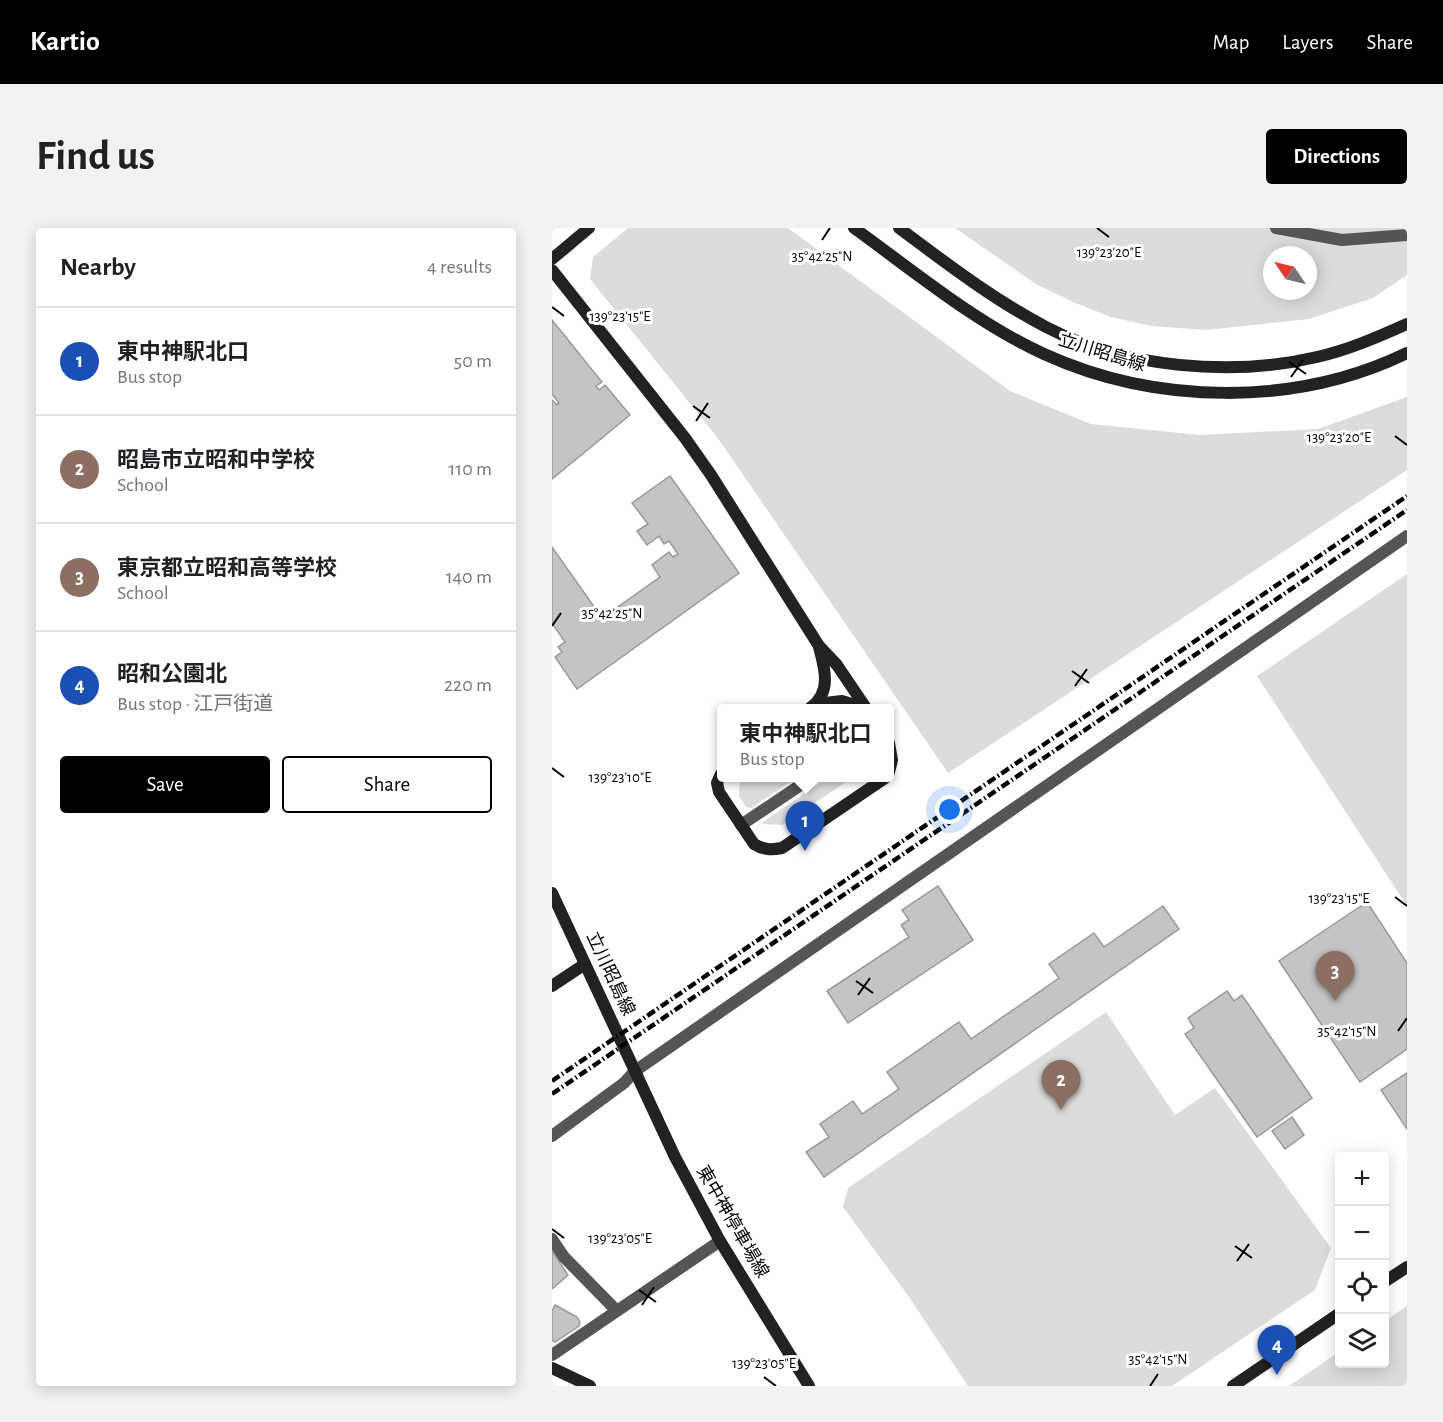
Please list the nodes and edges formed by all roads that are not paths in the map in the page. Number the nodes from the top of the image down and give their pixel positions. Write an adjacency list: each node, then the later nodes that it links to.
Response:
1 (589, 228): 6 (main road)
2 (854, 228): 9 (main road, 立川昭島線)
3 (899, 228): 8 (main road, 立川昭島線)
4 (1276, 228): 5 (street)
5 (1407, 235)
6 (552, 258)
7 (552, 270): 11 (main road)
8 (1407, 324)
9 (1407, 353)
10 (1407, 536): 23 (street)
11 (819, 646): 12 (main road); 15 (main road)
12 (815, 704)
13 (825, 704): 14 (main road)
14 (852, 704)
15 (862, 704)
16 (717, 782): 19 (main road)
17 (804, 782): 19 (street)
18 (878, 782): 19 (main road)
19 (741, 825)
20 (552, 893): 21 (main road, 立川昭島線)
21 (585, 964): 22 (main road); 23 (main road, 立川昭島線)
22 (552, 986)
23 (635, 1071): 24 (street); 26 (main road, 東中神停車場線)
24 (552, 1136)
25 (552, 1239): 29 (street)
26 (720, 1241): 29 (street); 34 (main road, 東中神停車場線)
27 (1407, 1267): 28 (main road)
28 (1389, 1279)
29 (616, 1310): 31 (street)
30 (1339, 1314): 35 (main road)
31 (552, 1355)
32 (552, 1368): 33 (main road)
33 (590, 1386)
34 (809, 1386)
35 (1233, 1386)

